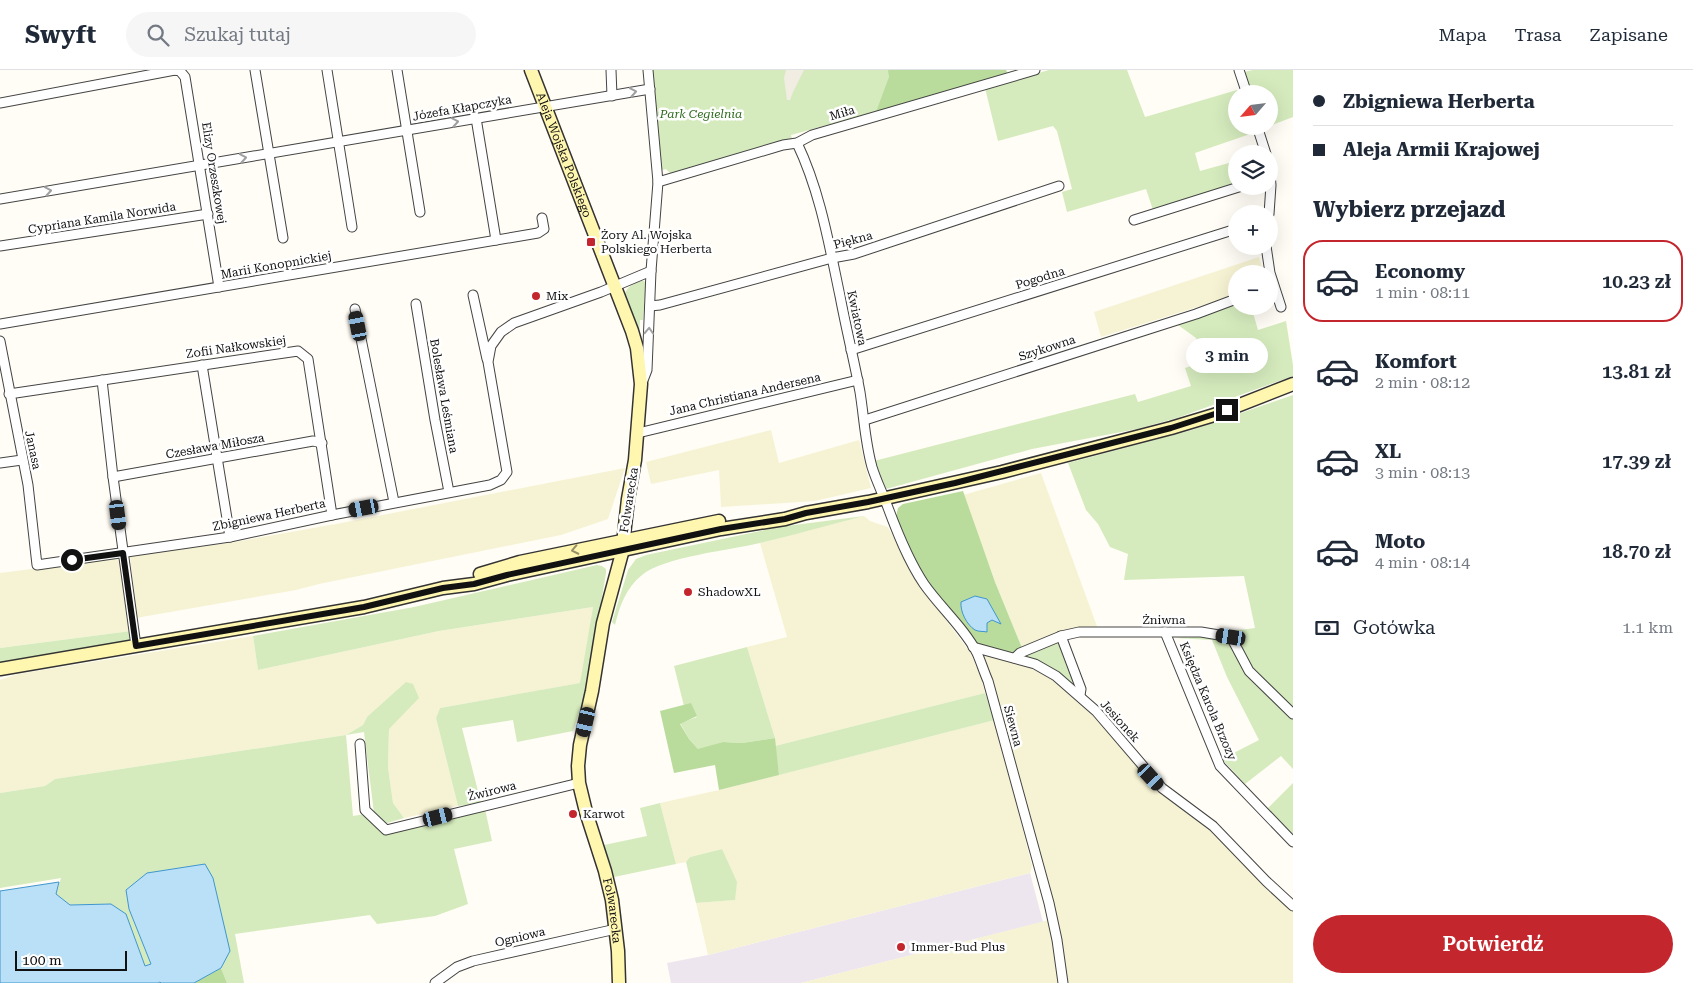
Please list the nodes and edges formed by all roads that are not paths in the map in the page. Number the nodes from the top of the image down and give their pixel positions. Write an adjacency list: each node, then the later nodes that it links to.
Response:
1 (175, 70): 13 (street, Elizy Orzeszkowej); 20 (street, Elizy Orzeszkowej)
2 (255, 70): 19 (street)
3 (326, 70): 17 (street)
4 (397, 70): 16 (street)
5 (531, 70): 14 (main road, Aleja Wojska Polskiego)
6 (611, 70): 12 (street)
7 (648, 70): 11 (street, Folwarecka)
8 (1035, 70): 18 (street, Miła)
9 (1239, 70): 10 (street)
10 (1244, 85)
11 (650, 89): 12 (street, Józefa Kłapczyka, one-way to 11); 21 (street, Folwarecka)
12 (612, 96): 14 (street, Józefa Kłapczyka)
13 (0, 103)
14 (545, 107): 15 (street, Józefa Kłapczyka); 36 (main road, Aleja Wojska Polskiego)
15 (476, 118): 16 (street, Józefa Kłapczyka, one-way to 15); 32 (street)
16 (407, 130): 17 (street, Józefa Kłapczyka); 25 (street)
17 (338, 142): 19 (street, Józefa Kłapczyka); 29 (street)
18 (797, 143): 21 (street, Miła); 34 (street, Kwiatowa)
19 (269, 153): 20 (street, Józefa Kłapczyka, one-way to 19); 31 (street)
20 (200, 165): 24 (street, Józefa Kłapczyka, one-way to 20); 26 (street, Elizy Orzeszkowej)
21 (658, 182): 35 (street, Folwarecka)
22 (1058, 186): 34 (street, Piękna)
23 (1228, 190): 28 (street)
24 (0, 199)
25 (420, 212)
26 (208, 214): 33 (street, Cypriana Kamila Norwida); 37 (street, Elizy Orzeszkowej)
27 (542, 218): 32 (street, Marii Konopnickiej)
28 (1134, 220)
29 (352, 227)
30 (1228, 232): 48 (street, Pogodna)
31 (283, 238)
32 (496, 240): 37 (street, Marii Konopnickiej)
33 (0, 246)
34 (832, 258): 42 (street, Piękna); 48 (street, Kwiatowa)
35 (651, 272): 36 (street, Zbigniewa Herberta); 42 (street, Folwarecka)
36 (614, 286): 47 (main road, Aleja Wojska Polskiego); 50 (street, Zbigniewa Herberta)
37 (219, 287): 45 (street, Marii Konopnickiej)
38 (474, 295): 50 (street, Zbigniewa Herberta)
39 (1278, 301): 43 (street)
40 (1228, 302): 57 (street, Szykowna)
41 (416, 304): 64 (street, Bolesława Leśmiana)
42 (650, 306): 49 (street, Folwarecka, one-way to 42)
43 (1281, 307)
44 (355, 309): 66 (street)
45 (0, 324)
46 (0, 341): 56 (street, Janasa)
47 (637, 348): 49 (street); 54 (main road, Aleja Wojska Polskiego)
48 (851, 350): 53 (street, Kwiatowa)
49 (647, 356): 54 (street, Folwarecka)
50 (488, 362): 64 (street, Zbigniewa Herberta)
51 (202, 364): 52 (street, Zofii Nałkowskiej); 59 (street, Zofii Nałkowskiej); 60 (street)
52 (102, 380): 56 (street, Zofii Nałkowskiej); 63 (street)
53 (858, 380): 57 (street, Kwiatowa); 58 (street, Jana Christiana Andersena)
54 (642, 384): 58 (main road, Folwarecka)
55 (1293, 384): 65 (main road)
56 (9, 394): 61 (street, Janasa)
57 (865, 420): 65 (street, Kwiatowa)
58 (638, 433): 69 (main road, Folwarecka)
59 (322, 443): 60 (street, Czesława Miłosza); 67 (street, Zofii Nałkowskiej)
60 (216, 458): 63 (street, Czesława Miłosza); 68 (street)
61 (22, 460): 62 (street); 71 (street, Janasa)
62 (0, 463)
63 (113, 477): 70 (street)
64 (449, 492): 66 (street, Zbigniewa Herberta)
65 (884, 499): 69 (main road); 75 (street, Siewna)
66 (394, 502): 67 (street, Zbigniewa Herberta)
67 (332, 515): 68 (street, Zbigniewa Herberta)
68 (230, 538): 70 (street, Zbigniewa Herberta)
69 (623, 546): 74 (main road); 81 (main road, Folwarecka)
70 (123, 553): 71 (street, Zbigniewa Herberta); 74 (street)
71 (37, 565)
72 (1165, 632): 73 (street, Żniwna); 79 (street, Żniwna); 82 (street, Księdza Karola Brzozy)
73 (1061, 636): 76 (street, Żniwna); 78 (street)
74 (136, 646): 77 (main road)
75 (973, 647): 76 (street, Jesionek); 87 (street, Siewna)
76 (1015, 658): 78 (street, Jesionek)
77 (0, 669)
78 (1080, 695): 83 (street, Jesionek)
79 (1293, 714)
80 (360, 744): 81 (street, Żwirowa)
81 (579, 783): 84 (main road, Folwarecka)
82 (1293, 842)
83 (1291, 901)
84 (616, 929): 85 (street, Ogniowa); 86 (main road, Folwarecka)
85 (435, 983)
86 (619, 983)
87 (1063, 983)

